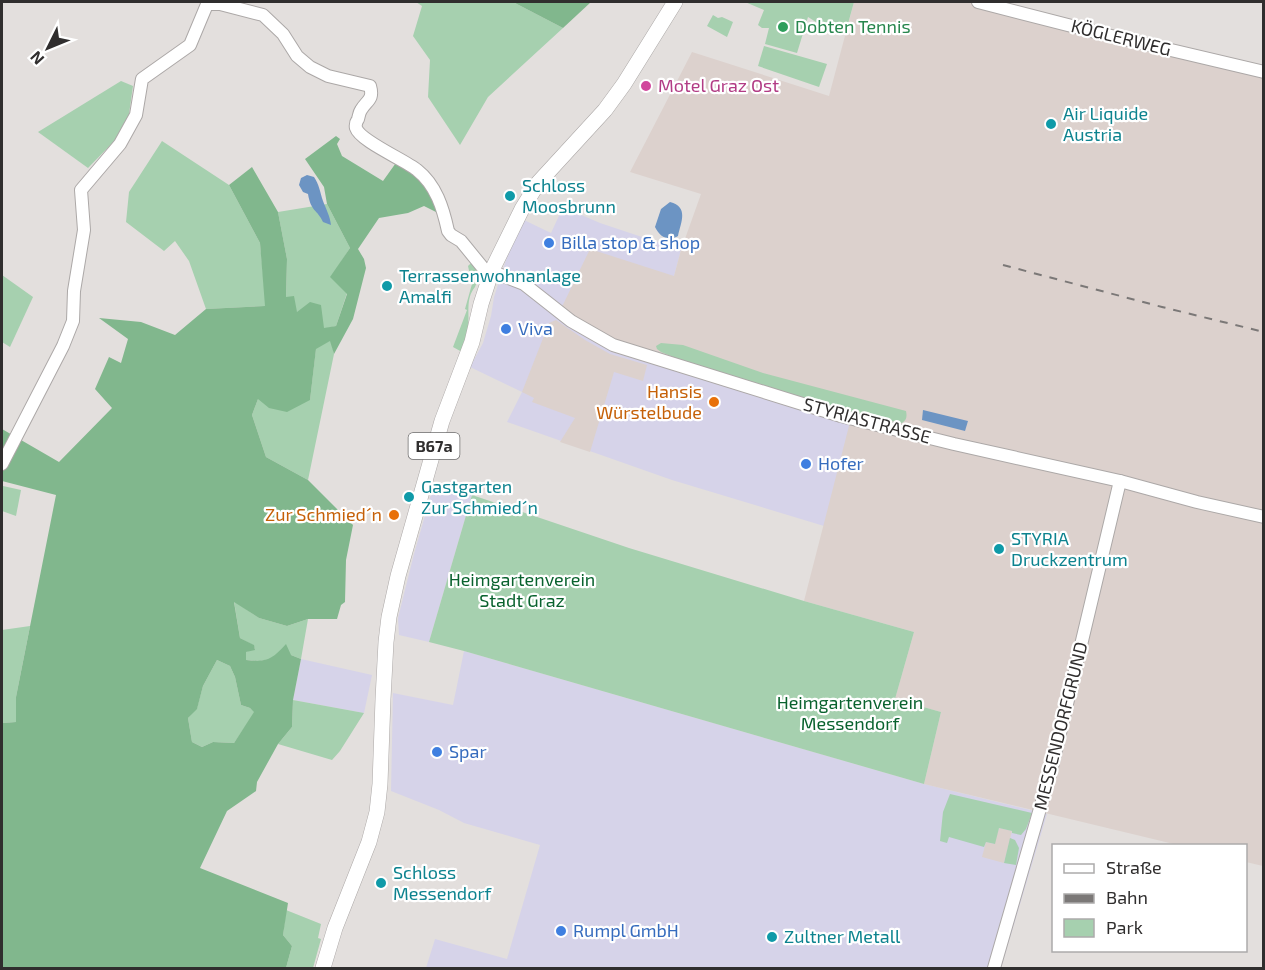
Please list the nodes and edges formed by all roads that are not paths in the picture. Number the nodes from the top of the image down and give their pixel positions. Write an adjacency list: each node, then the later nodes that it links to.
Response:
1 (675, 2): 5 (main road, B67a)
2 (978, 2): 4 (street, KÖGLERWEG)
3 (208, 3): 5 (street, STYRIASTRASSE); 6 (street)
4 (1263, 72)
5 (492, 270): 7 (street, STYRIASTRASSE); 9 (main road, B67a)
6 (2, 464)
7 (1120, 481): 8 (street, STYRIASTRASSE); 10 (street, MESSENDORFGRUND)
8 (1263, 518)
9 (323, 969)
10 (994, 969)

